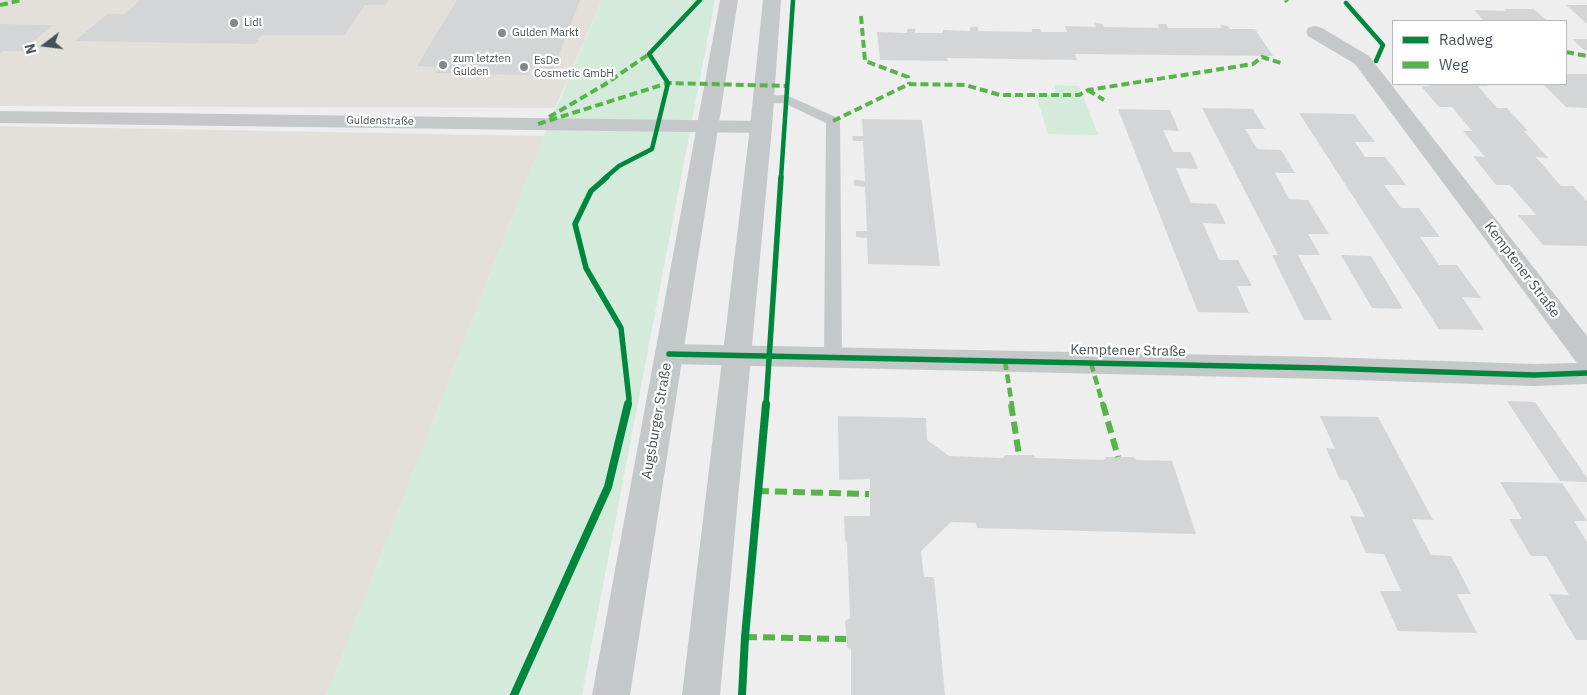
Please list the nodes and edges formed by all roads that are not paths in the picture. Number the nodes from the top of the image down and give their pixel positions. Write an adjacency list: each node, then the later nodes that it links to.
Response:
1 (729, 0): 6 (street, Augsburger Straße)
2 (772, 0): 4 (street)
3 (1315, 32): 9 (street, Kemptener Straße)
4 (762, 113): 6 (street, Guldenstraße); 8 (street); 10 (lane)
5 (0, 117): 6 (street, Guldenstraße)
6 (706, 126): 7 (street, Augsburger Straße)
7 (669, 354): 8 (street, Kemptener Straße); 12 (street, Augsburger Straße)
8 (736, 355): 10 (street, Kemptener Straße); 13 (street)
9 (1587, 356)
10 (833, 358): 11 (street, Kemptener Straße)
11 (1587, 373)
12 (611, 695)
13 (702, 695)

